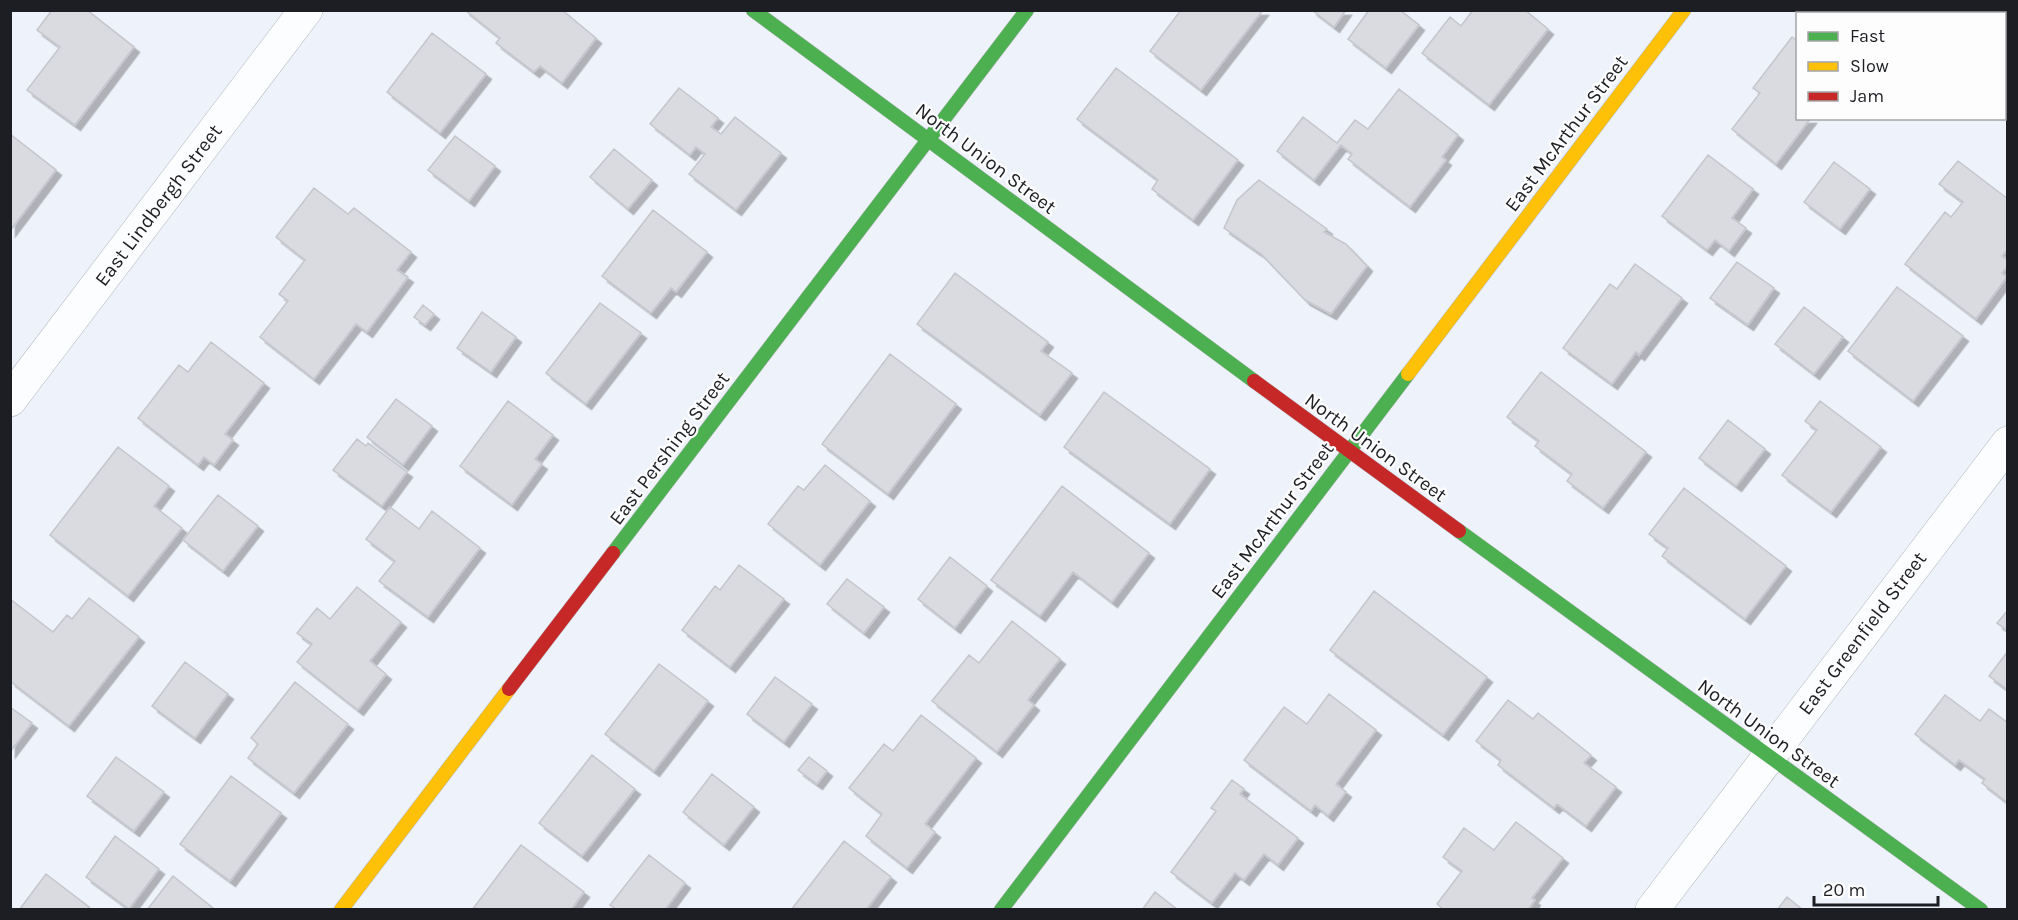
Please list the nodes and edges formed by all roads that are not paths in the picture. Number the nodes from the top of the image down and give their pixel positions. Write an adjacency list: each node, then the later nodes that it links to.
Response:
1 (306, 10): 6 (street, East Lindbergh Street)
2 (753, 10): 5 (street, North Union Street)
3 (1027, 10): 5 (street, East Pershing Street)
4 (1684, 10): 8 (street, East McArthur Street)
5 (928, 140): 8 (street, North Union Street); 10 (street, East Pershing Street)
6 (10, 400)
7 (2007, 443): 9 (street, East Greenfield Street)
8 (1349, 451): 9 (street, North Union Street); 11 (street, East McArthur Street)
9 (1768, 757): 12 (street, East Greenfield Street); 13 (street, North Union Street)
10 (341, 909)
11 (1001, 909)
12 (1652, 909)
13 (1981, 909)

